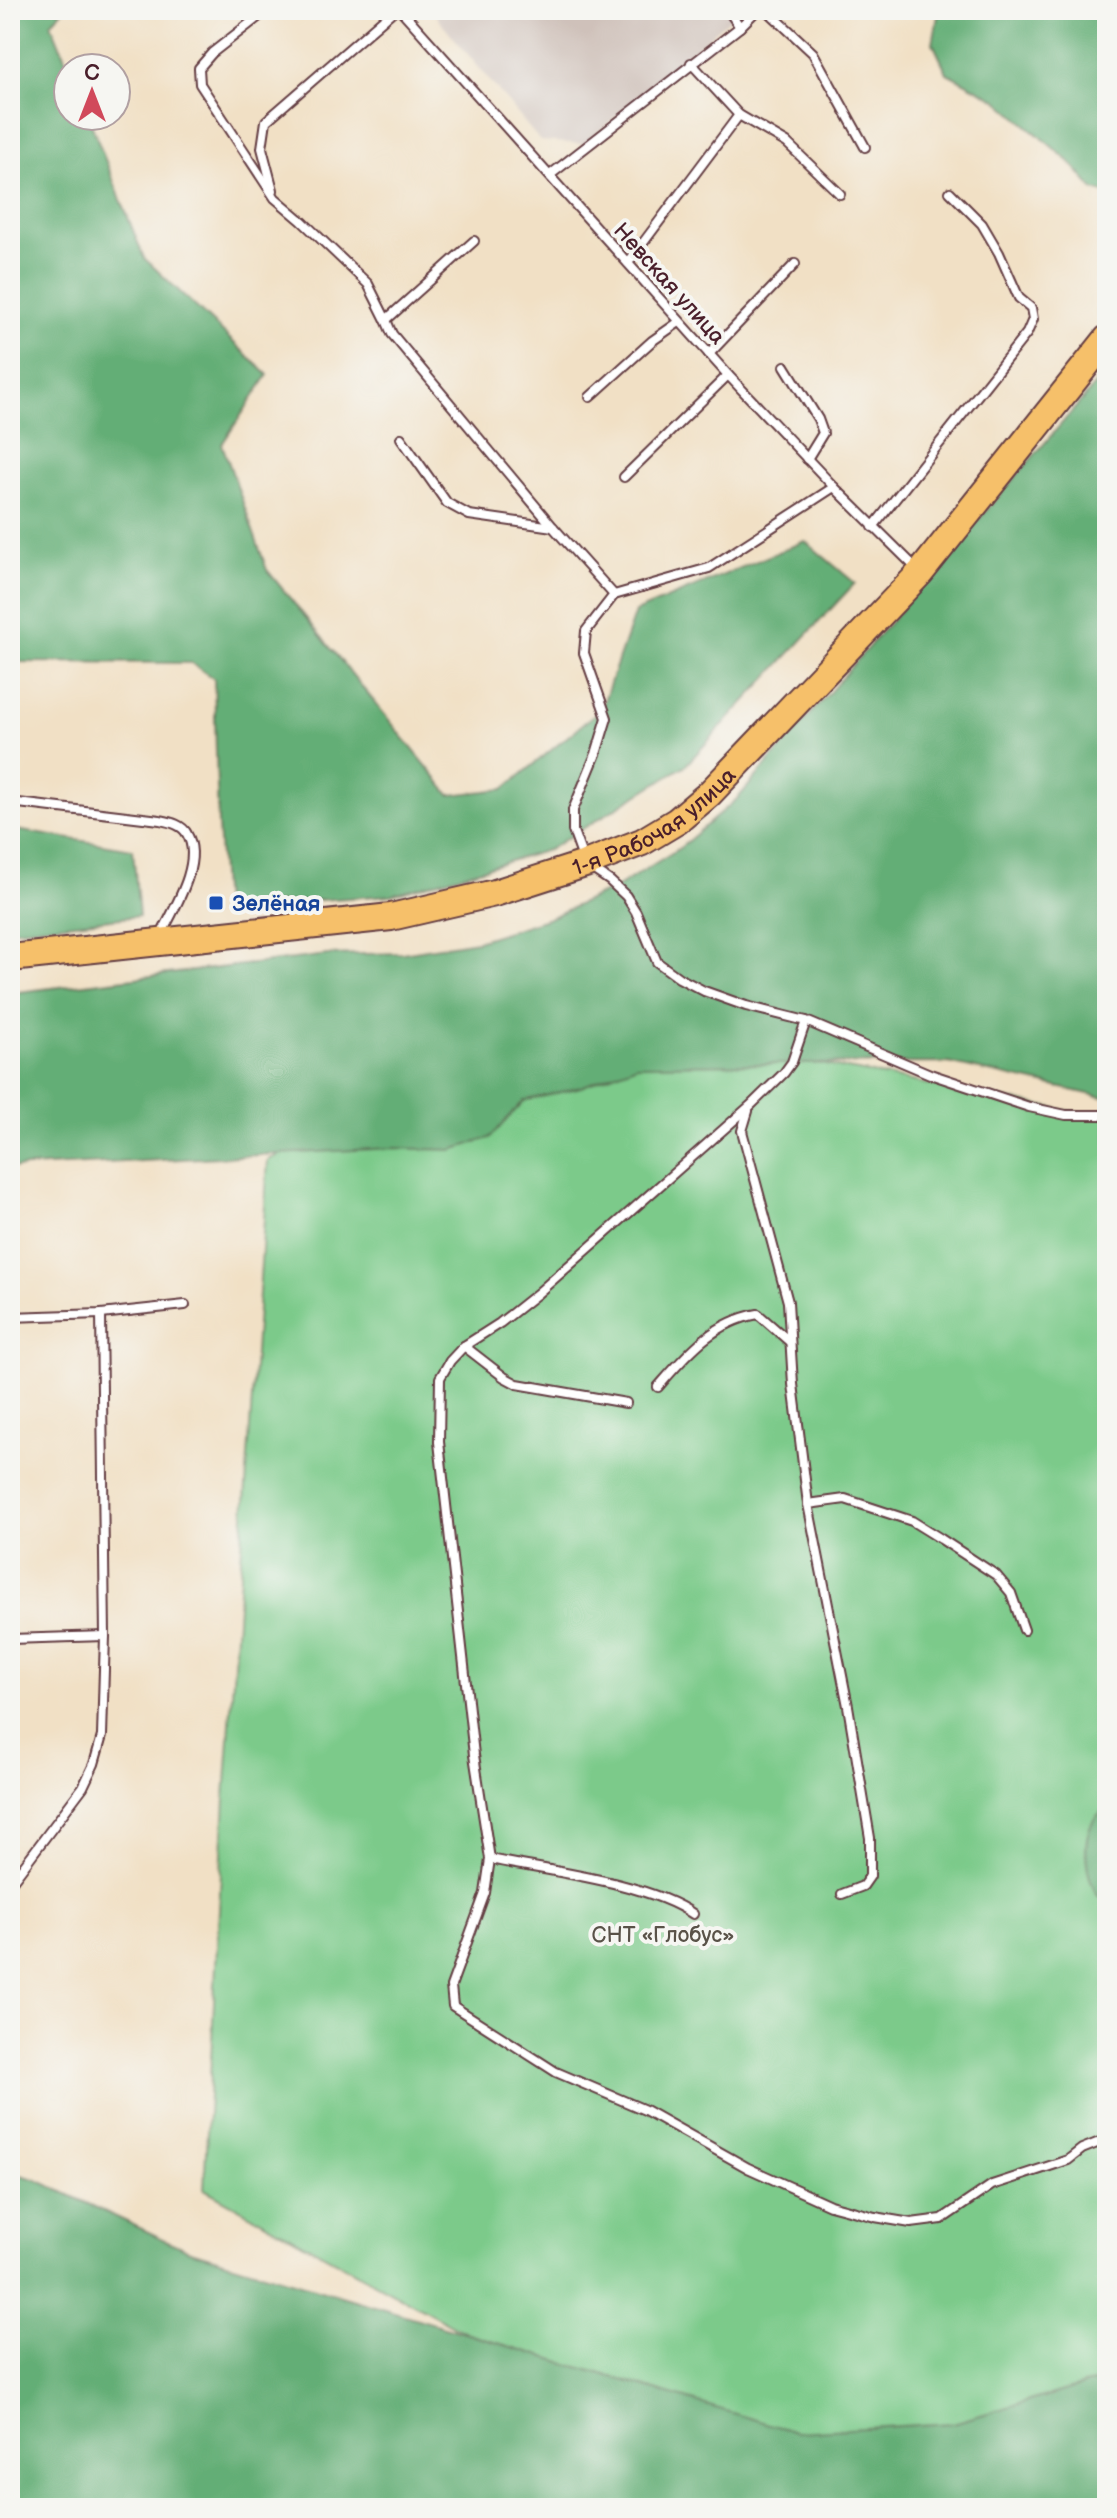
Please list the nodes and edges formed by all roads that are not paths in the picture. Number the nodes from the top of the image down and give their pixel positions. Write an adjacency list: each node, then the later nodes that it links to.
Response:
1 (267, 10): 14 (lane)
2 (394, 10): 14 (lane)
3 (401, 10): 11 (lane, Невская улица)
4 (728, 10): 7 (lane)
5 (757, 10): 7 (lane)
6 (767, 10): 10 (lane)
7 (740, 27): 8 (lane)
8 (691, 63): 9 (lane); 11 (lane)
9 (739, 115): 13 (lane); 16 (lane)
10 (865, 147)
11 (550, 175): 16 (lane, Невская улица)
12 (950, 192): 30 (lane)
13 (840, 194)
14 (275, 198): 18 (lane)
15 (474, 241): 18 (lane)
16 (628, 263): 19 (lane, Невская улица)
17 (795, 264): 21 (lane)
18 (386, 320): 29 (lane)
19 (679, 322): 21 (lane, Невская улица); 24 (lane)
20 (1107, 339): 31 (main road, 1-я Рабочая улица)
21 (709, 354): 23 (lane, Невская улица)
22 (785, 366): 26 (lane)
23 (728, 375): 26 (lane, Невская улица); 27 (lane)
24 (590, 397)
25 (401, 438): 29 (lane)
26 (807, 459): 28 (lane, Невская улица)
27 (624, 477)
28 (834, 487): 30 (lane, Невская улица); 32 (lane)
29 (553, 527): 32 (lane)
30 (873, 527): 31 (lane, Невская улица)
31 (921, 572): 34 (main road, 1-я Рабочая улица)
32 (614, 595): 34 (lane)
33 (10, 802): 35 (lane)
34 (585, 864): 35 (main road, 1-я Рабочая улица); 37 (lane)
35 (157, 942): 36 (main road, 1-я Рабочая улица)
36 (10, 958)
37 (806, 1021): 38 (lane); 39 (lane)
38 (750, 1106): 43 (lane); 44 (lane)
39 (1107, 1115)
40 (185, 1305): 41 (lane)
41 (101, 1314): 42 (lane); 49 (lane)
42 (10, 1317)
43 (790, 1342): 45 (lane); 47 (lane)
44 (464, 1346): 46 (lane); 51 (lane)
45 (658, 1387)
46 (626, 1403)
47 (808, 1504): 48 (lane); 53 (lane)
48 (1024, 1630)
49 (105, 1636): 50 (lane); 52 (lane)
50 (10, 1639)
51 (490, 1859): 54 (lane); 55 (lane)
52 (10, 1884)
53 (842, 1894)
54 (693, 1914)
55 (1107, 2139)

